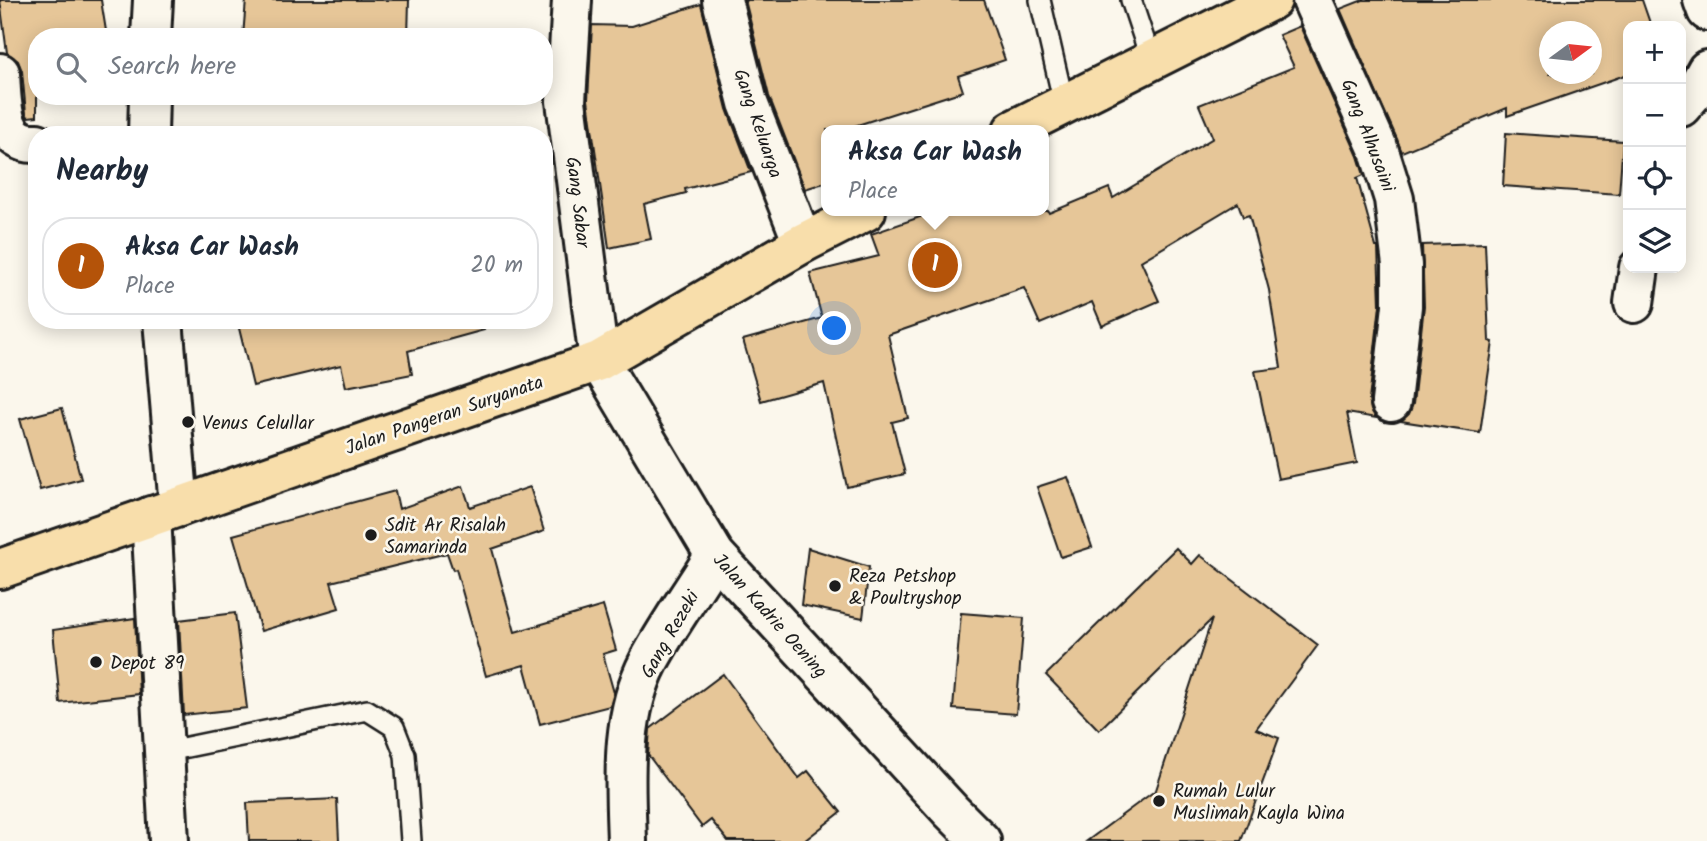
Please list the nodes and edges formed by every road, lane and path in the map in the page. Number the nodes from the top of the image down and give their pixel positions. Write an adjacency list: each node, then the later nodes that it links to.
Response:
1 (153, 0): 10 (street)
2 (572, 0): 23 (street, Gang Sabar)
3 (722, 0): 21 (street, Gang Keluarga)
4 (1040, 0): 15 (lane)
5 (1131, 0): 11 (lane)
6 (1272, 0): 11 (main road)
7 (1312, 0): 24 (street, Gang Alhusaini)
8 (1703, 0): 9 (street)
9 (1707, 11)
10 (151, 28)
11 (1151, 60): 15 (main road)
12 (1707, 70): 14 (street)
13 (0, 72): 19 (street)
14 (1686, 101)
15 (1063, 104): 17 (main road)
16 (149, 105): 18 (street)
17 (1023, 125)
18 (148, 126)
19 (28, 144)
20 (856, 216): 21 (main road, Jalan Pangeran Suryanata)
21 (803, 243): 23 (main road, Jalan Pangeran Suryanata)
22 (163, 329): 25 (street)
23 (599, 361): 25 (main road, Jalan Pangeran Suryanata); 26 (street, Jalan Kadrie Oening)
24 (1391, 402)
25 (165, 512): 27 (main road, Jalan Pangeran Suryanata); 28 (street)
26 (715, 555): 29 (street, Jalan Kadrie Oening); 32 (street, Gang Rezeki)
27 (0, 569)
28 (163, 752): 30 (street); 31 (lane)
29 (950, 826): 33 (street, Jalan Kadrie Oening)
30 (169, 841)
31 (411, 841)
32 (627, 841)
33 (981, 841)

